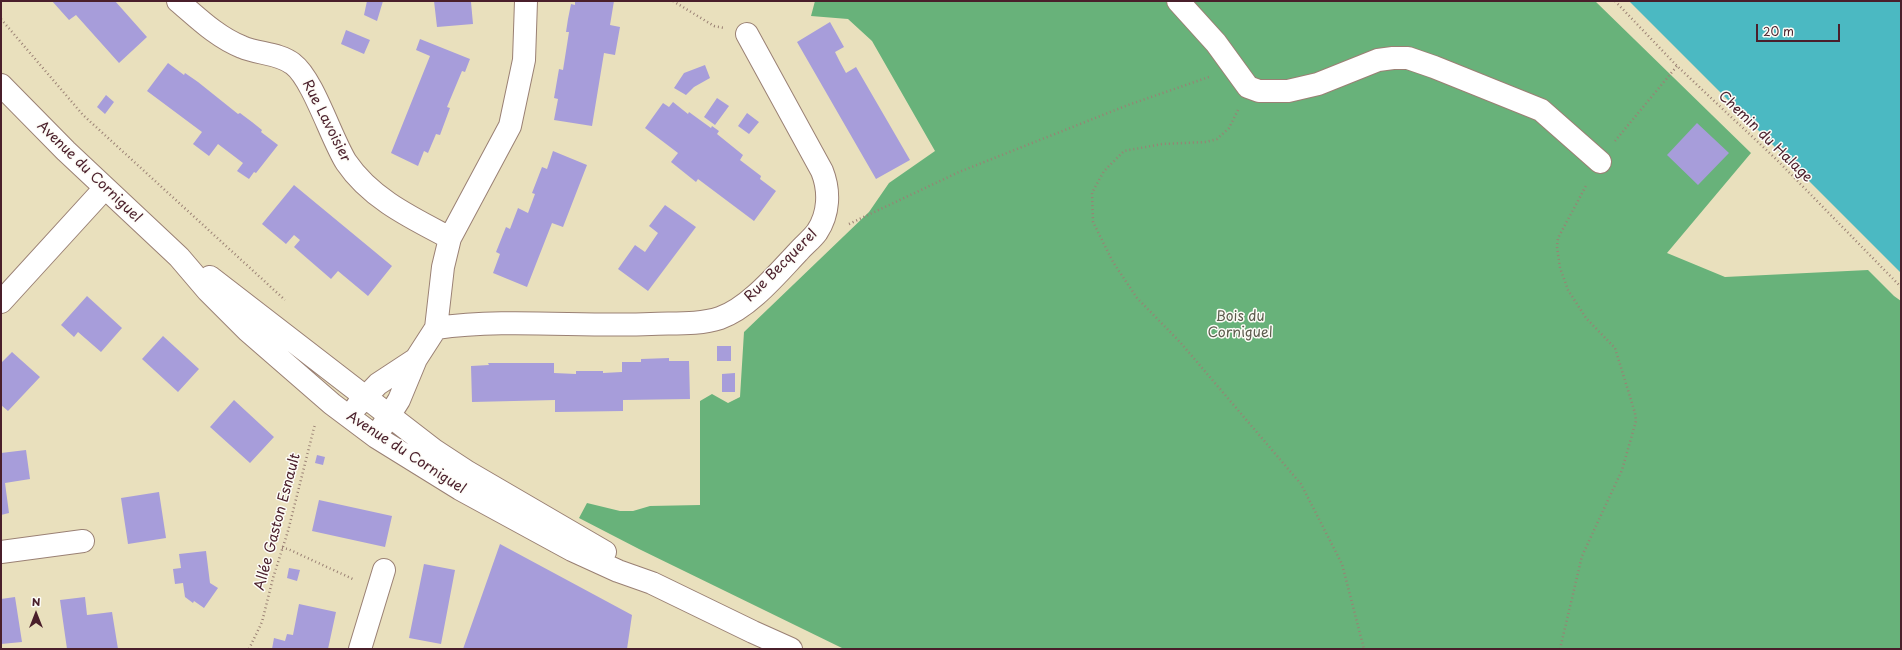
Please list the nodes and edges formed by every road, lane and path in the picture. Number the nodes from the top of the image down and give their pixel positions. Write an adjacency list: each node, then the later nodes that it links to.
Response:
1 (178, 1): 15 (street, Rue Lavoisier)
2 (526, 1): 15 (street)
3 (674, 1): 7 (path)
4 (1178, 1): 9 (street)
5 (1615, 1): 8 (path, Chemin du Halage)
6 (1, 19): 18 (path)
7 (747, 34): 20 (street, Rue Becquerel)
8 (1677, 66): 12 (path); 17 (path, Chemin du Halage)
9 (1234, 68): 11 (street); 14 (path)
10 (1, 85): 13 (street, Avenue du Corniguel)
11 (1248, 87): 12 (street); 35 (path)
12 (1600, 162): 36 (path)
13 (105, 188): 16 (street, Avenue du Corniguel); 19 (street)
14 (847, 225)
15 (450, 238): 20 (street)
16 (179, 257): 22 (street, Avenue du Corniguel); 23 (street, Avenue du Corniguel)
17 (1901, 287)
18 (286, 301)
19 (1, 302)
20 (436, 328): 21 (street)
21 (416, 359): 22 (street); 24 (street)
22 (365, 396): 23 (street); 24 (street, Avenue du Corniguel)
23 (340, 410): 25 (street, Avenue du Corniguel); 27 (path, Allée Gaston Esnault)
24 (391, 415): 25 (street); 30 (street, Avenue du Corniguel)
25 (376, 437): 30 (street, Avenue du Corniguel)
26 (83, 541): 28 (street)
27 (282, 548): 31 (path); 32 (path, Allée Gaston Esnault)
28 (1, 552)
29 (384, 570): 31 (street)
30 (652, 583): 34 (street, Avenue du Corniguel)
31 (378, 590): 33 (street)
32 (249, 649)
33 (360, 649)
34 (791, 649)
35 (1364, 649)
36 (1560, 649)

